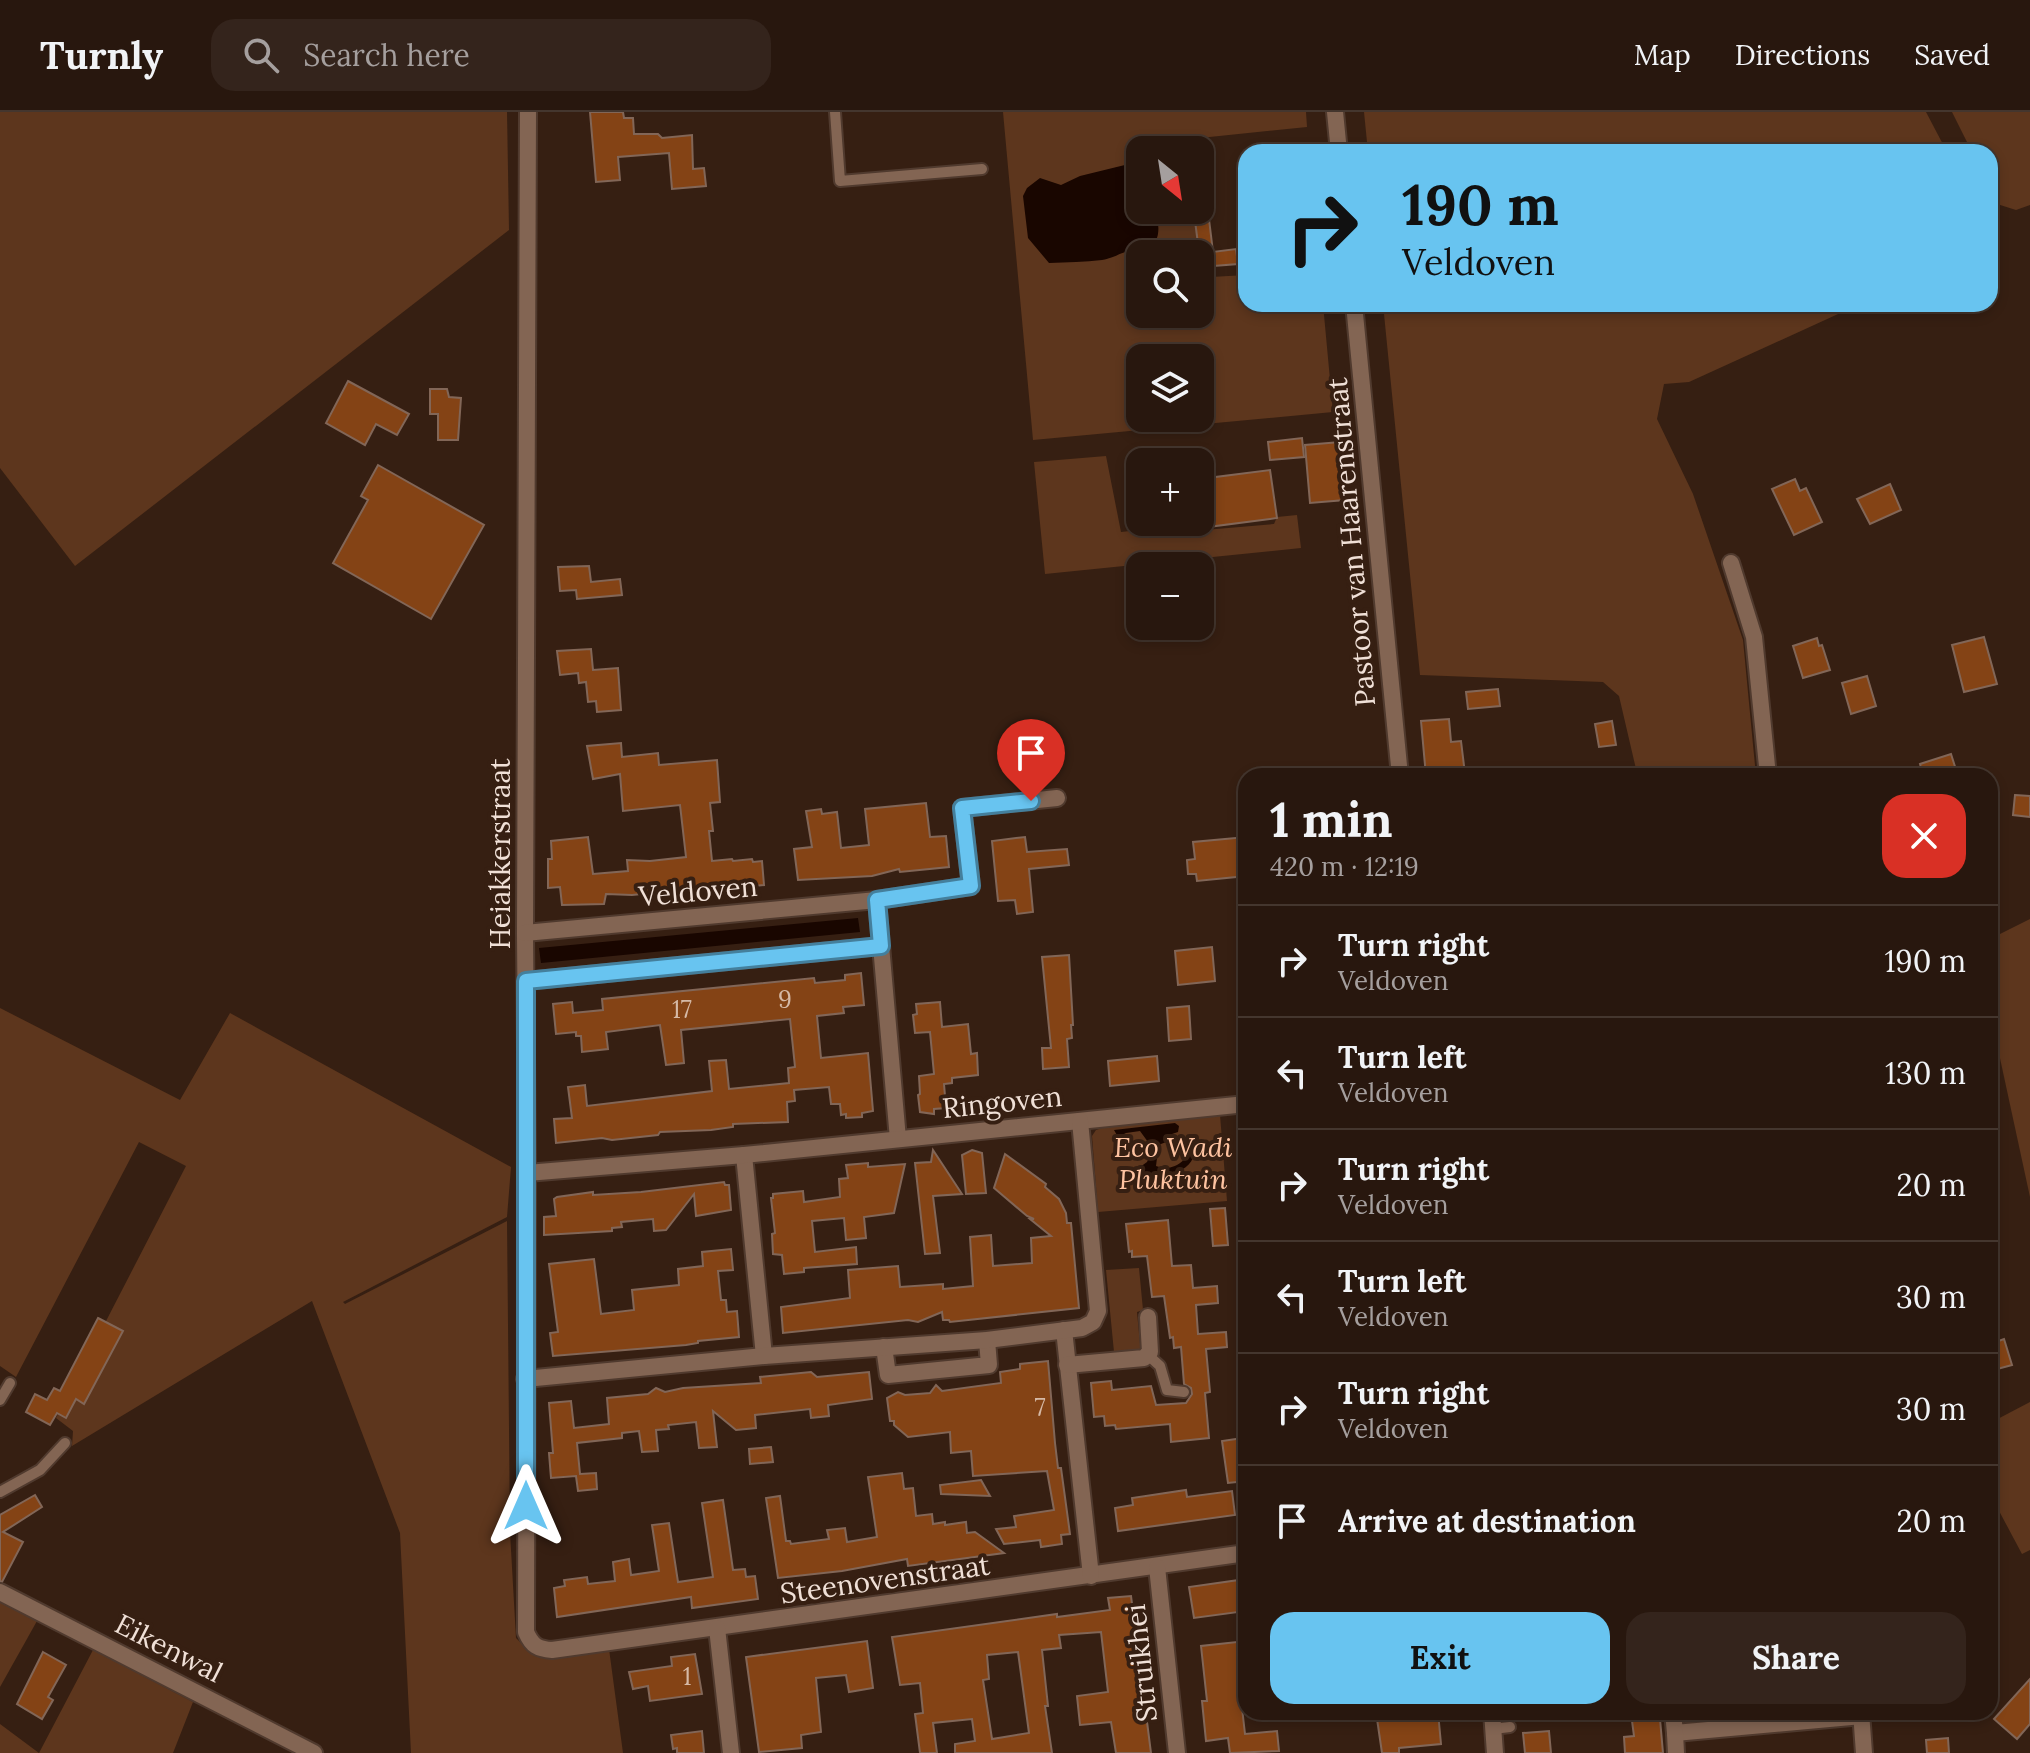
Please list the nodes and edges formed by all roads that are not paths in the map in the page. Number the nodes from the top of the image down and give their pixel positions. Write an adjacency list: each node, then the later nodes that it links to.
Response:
1 (528, 112): 12 (street, Heiakkerstraat)
2 (835, 112): 5 (lane)
3 (1335, 112): 4 (street)
4 (1338, 144)
5 (982, 169)
6 (1355, 312): 8 (street, Pastoor van Haarenstraat)
7 (1731, 563): 9 (street)
8 (1399, 768)
9 (1767, 768)
10 (1057, 798): 11 (street, Veldoven)
11 (877, 900): 12 (street, Veldoven); 13 (street)
12 (525, 933): 14 (street, Heiakkerstraat)
13 (881, 946): 14 (street); 17 (street)
14 (526, 981): 19 (street, Heiakkerstraat)
15 (1238, 1105): 16 (street)
16 (1080, 1121): 17 (street, Ringoven); 21 (street, Ringoven)
17 (898, 1139): 18 (street, Ringoven)
18 (744, 1155): 19 (street, Ringoven); 25 (street)
19 (527, 1173): 27 (street, Heiakkerstraat)
20 (1148, 1317): 24 (street)
21 (1064, 1330): 22 (street, Ringoven); 26 (street)
22 (987, 1340): 23 (street, Ringoven); 23 (street)
23 (884, 1347): 25 (street, Ringoven)
24 (1148, 1355): 26 (street); 29 (lane)
25 (764, 1356): 27 (street, Ringoven)
26 (1067, 1365): 35 (street)
27 (525, 1379): 38 (street, Heiakkerstraat)
28 (10, 1383): 30 (lane)
29 (1184, 1392)
30 (0, 1400)
31 (65, 1443): 32 (lane)
32 (0, 1492)
33 (1238, 1554): 34 (street, Steenovenstraat)
34 (1157, 1567): 35 (street, Steenovenstraat); 46 (street, Struikhei)
35 (1091, 1576): 37 (street, Steenovenstraat)
36 (0, 1592): 44 (street, Eikenwal)
37 (717, 1628): 38 (street, Steenovenstraat); 45 (street)
38 (531, 1644)
39 (1674, 1720): 43 (street)
40 (1802, 1720): 43 (street)
41 (1861, 1720): 49 (street)
42 (1498, 1723): 47 (street)
43 (1675, 1733): 48 (street)
44 (314, 1753)
45 (731, 1753)
46 (1177, 1753)
47 (1495, 1753)
48 (1676, 1753)
49 (1864, 1753)

